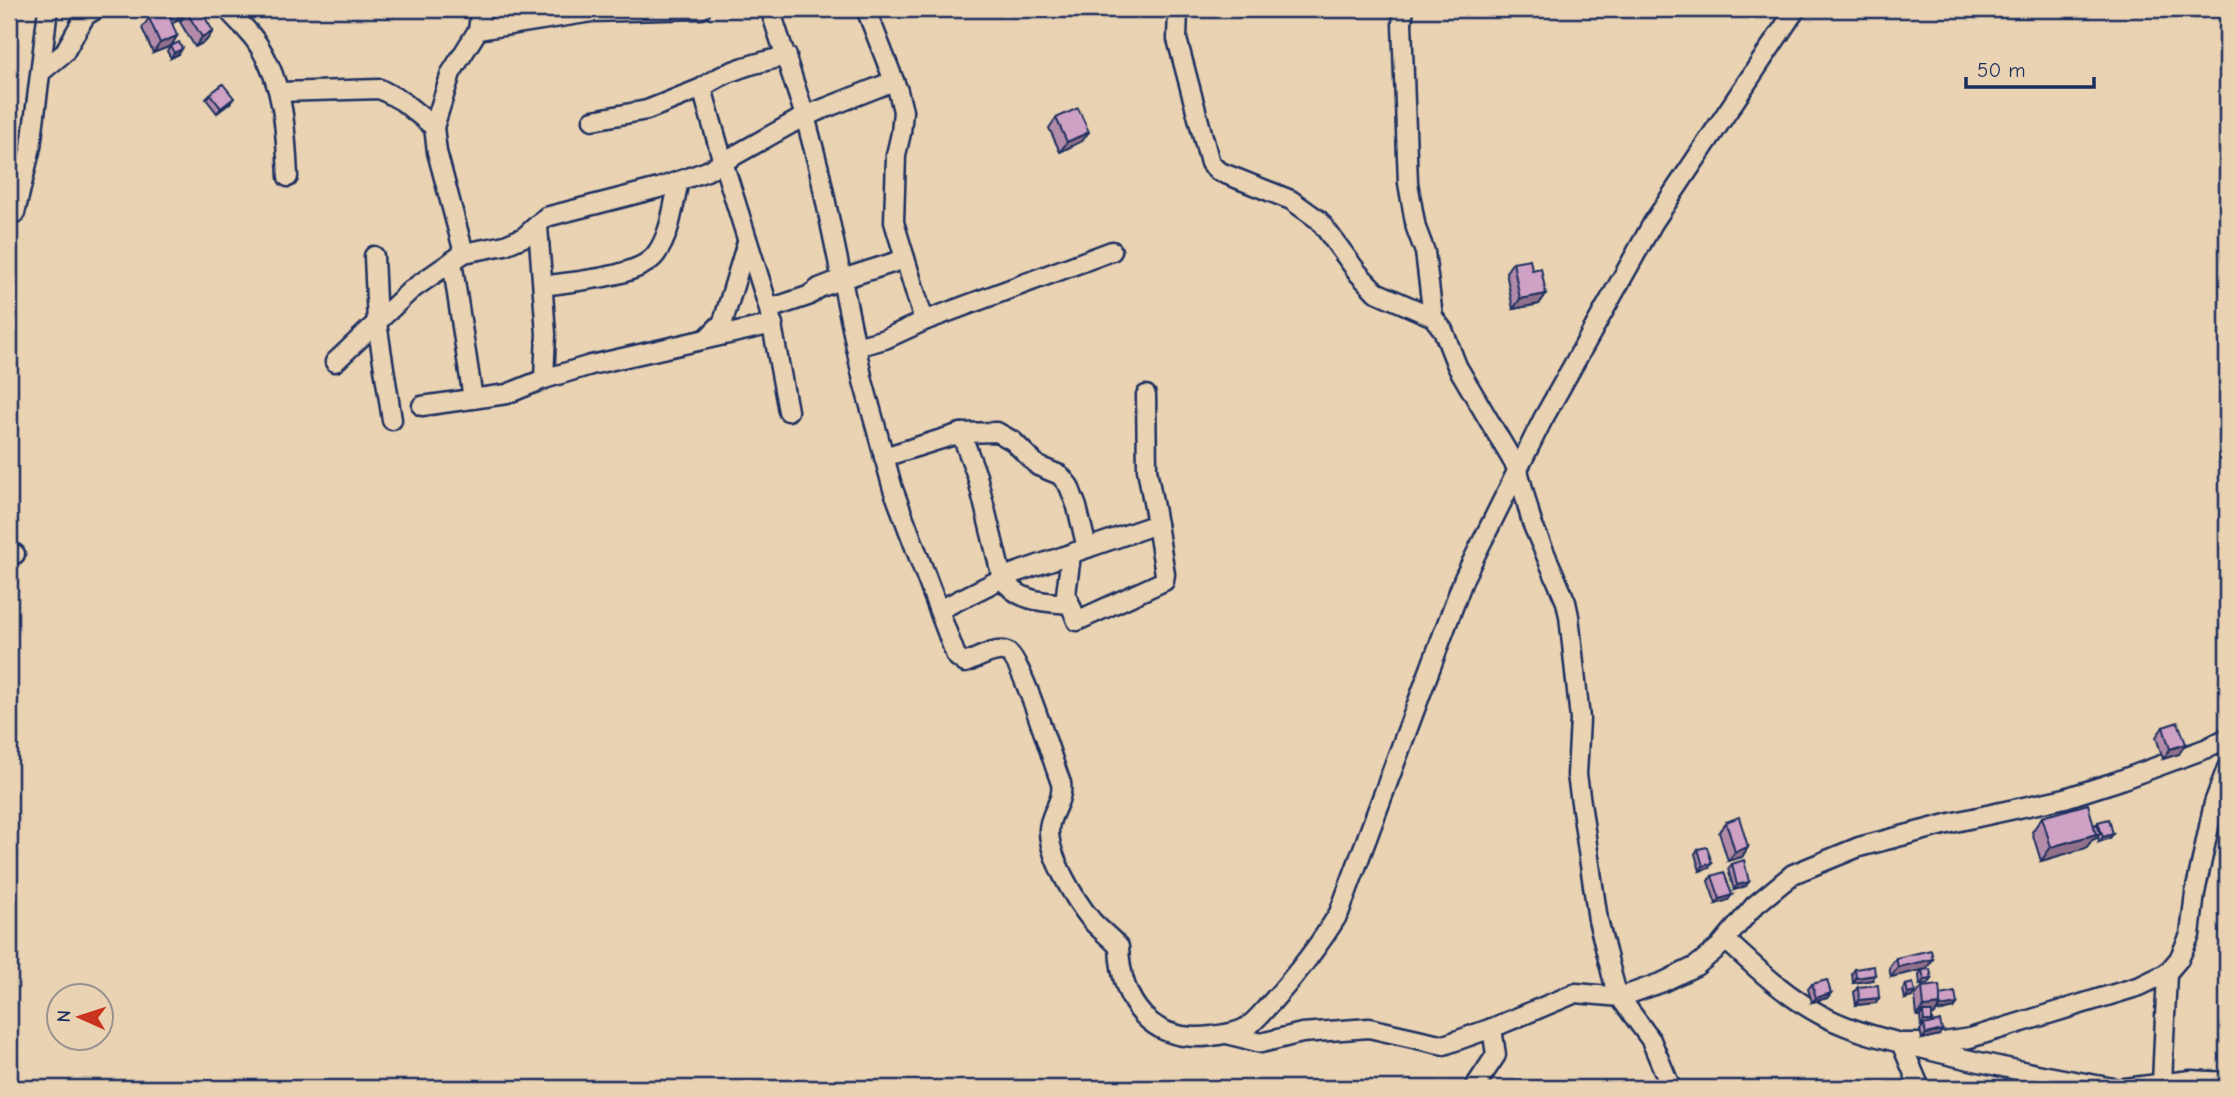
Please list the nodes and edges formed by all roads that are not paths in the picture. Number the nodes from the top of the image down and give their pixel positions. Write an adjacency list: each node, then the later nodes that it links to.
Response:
1 (48, 9): 15 (street)
2 (96, 9): 15 (street)
3 (227, 9): 18 (street)
4 (481, 9): 13 (street)
5 (649, 9): 6 (street); 12 (street)
6 (701, 9)
7 (770, 9): 14 (street)
8 (866, 9): 16 (street)
9 (1178, 9): 35 (street)
10 (1404, 9): 35 (street)
11 (1796, 9): 49 (street)
12 (592, 10): 13 (street)
13 (478, 30): 21 (street)
14 (787, 56): 17 (street); 19 (street)
15 (41, 72): 25 (street)
16 (894, 81): 19 (street); 31 (street)
17 (702, 88): 20 (street); 22 (street)
18 (279, 92): 21 (street); 23 (street)
19 (805, 116): 22 (street); 32 (street)
20 (593, 120)
21 (433, 127): 30 (street)
22 (723, 162): 24 (street); 27 (street)
23 (288, 177)
24 (679, 181): 26 (street); 33 (street)
25 (15, 214)
26 (538, 226): 30 (street); 33 (street)
27 (747, 242): 34 (street); 38 (street)
28 (1112, 251): 36 (street)
29 (374, 256): 37 (street)
30 (458, 257): 37 (street); 43 (street)
31 (905, 259): 32 (street); 36 (street)
32 (842, 279): 34 (street); 39 (street)
33 (543, 286): 41 (street)
34 (771, 317): 38 (street); 45 (street)
35 (1433, 317): 49 (street)
36 (924, 321): 39 (street)
37 (377, 323): 40 (street); 46 (street)
38 (707, 338): 41 (street)
39 (856, 347): 48 (street)
40 (335, 362)
41 (544, 379): 43 (street)
42 (1146, 395): 50 (street)
43 (473, 399): 44 (street)
44 (422, 406)
45 (788, 411)
46 (392, 420)
47 (961, 433): 48 (street); 51 (street); 52 (street)
48 (884, 457): 54 (street)
49 (1518, 470): 59 (street); 61 (street)
50 (1157, 524): 51 (street); 53 (street)
51 (1079, 551): 52 (street); 53 (street)
52 (1002, 578): 53 (street); 54 (street)
53 (1070, 604)
54 (939, 610): 61 (street)
55 (2227, 738): 57 (street)
56 (2227, 768): 58 (street)
57 (1726, 940): 59 (street); 62 (street)
58 (2167, 972): 62 (street); 64 (street)
59 (1621, 997): 60 (street); 66 (street)
60 (1492, 1028): 61 (street); 65 (street)
61 (1227, 1034)
62 (1901, 1042): 67 (street); 68 (street)
63 (2227, 1082): 64 (street)
64 (2162, 1083): 69 (street)
65 (1474, 1088)
66 (1671, 1088)
67 (1920, 1088)
68 (2113, 1088)
69 (2125, 1088)

